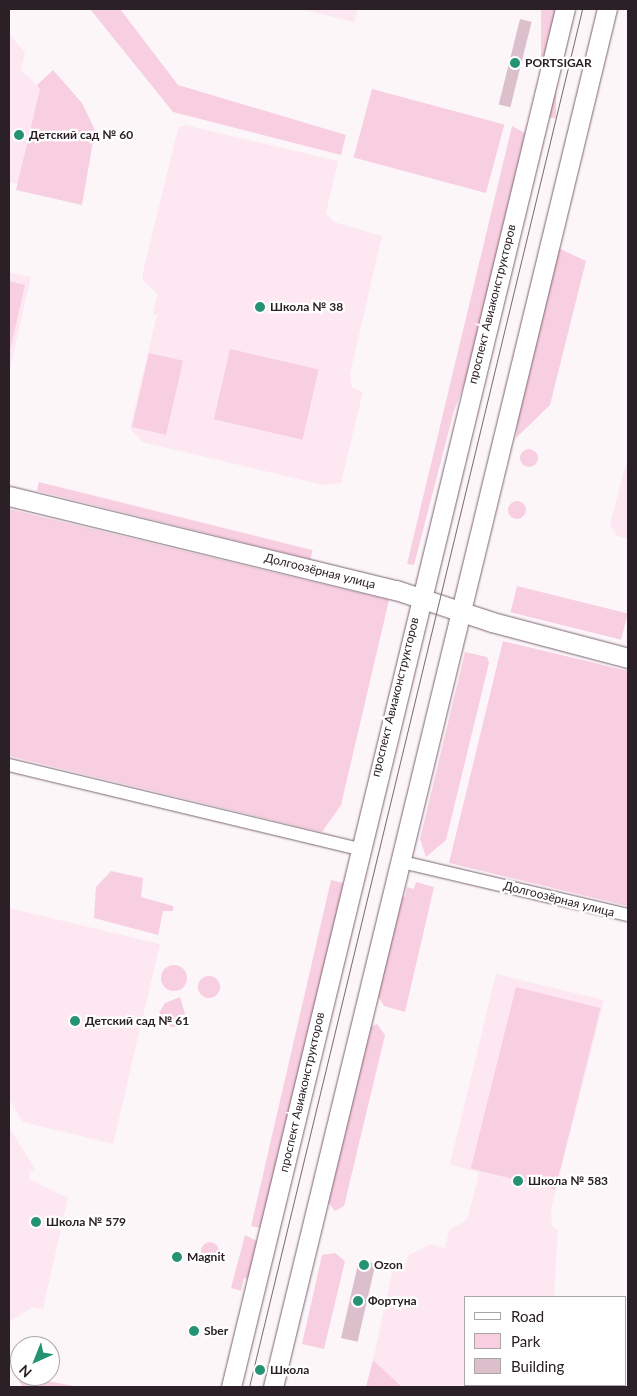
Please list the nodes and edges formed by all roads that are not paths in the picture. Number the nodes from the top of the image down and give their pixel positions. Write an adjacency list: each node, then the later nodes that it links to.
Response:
1 (565, 9): 4 (street, проспект Авиаконструкторов)
2 (607, 9): 5 (street)
3 (9, 496): 4 (street, Долгоозёрная улица)
4 (420, 598): 5 (street, Долгоозёрная улица); 8 (street, проспект Авиаконструкторов)
5 (461, 612): 6 (street, Долгоозёрная улица); 9 (street)
6 (628, 658)
7 (9, 765): 8 (street)
8 (359, 849): 11 (street, проспект Авиаконструкторов)
9 (402, 862): 10 (street, Долгоозёрная улица); 12 (street)
10 (628, 916)
11 (231, 1387)
12 (274, 1387)

